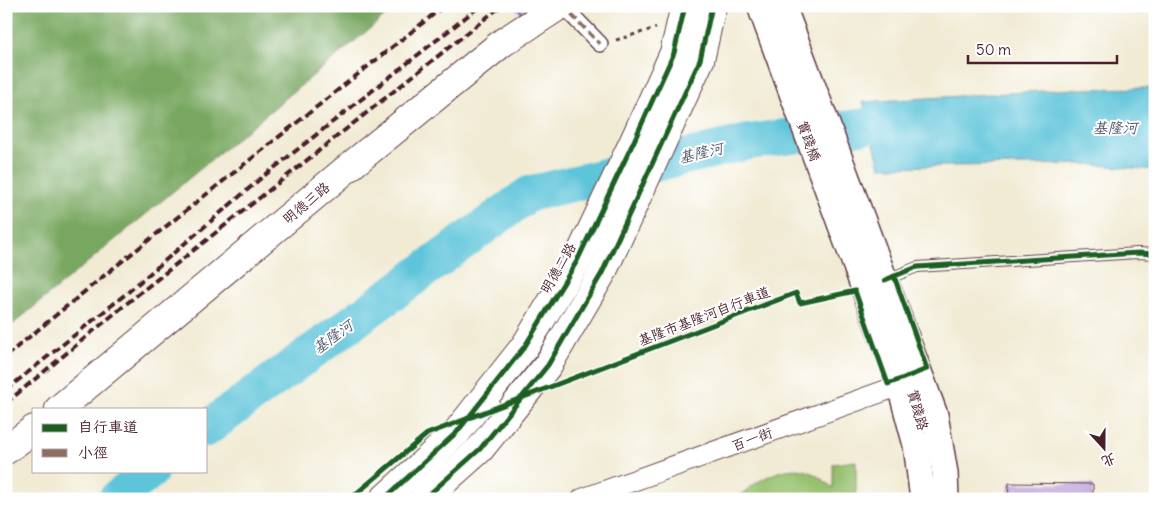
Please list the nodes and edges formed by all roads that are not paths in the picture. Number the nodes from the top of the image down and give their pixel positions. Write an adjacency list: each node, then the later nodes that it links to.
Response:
1 (559, 6): 10 (main road, 明德三路)
2 (563, 6): 6 (street)
3 (685, 6): 13 (main road, 明德二路)
4 (712, 6): 14 (main road)
5 (768, 7): 8 (street, 實踐橋)
6 (600, 44)
7 (1155, 254): 8 (lane)
8 (874, 273): 9 (street, 實踐路)
9 (910, 382): 15 (street, 百一街); 16 (street, 實踐路); 17 (street, 實踐路)
10 (60, 408)
11 (32, 431): 12 (main road)
12 (6, 450)
13 (384, 499)
14 (424, 499)
15 (582, 499)
16 (924, 499)
17 (946, 499)

